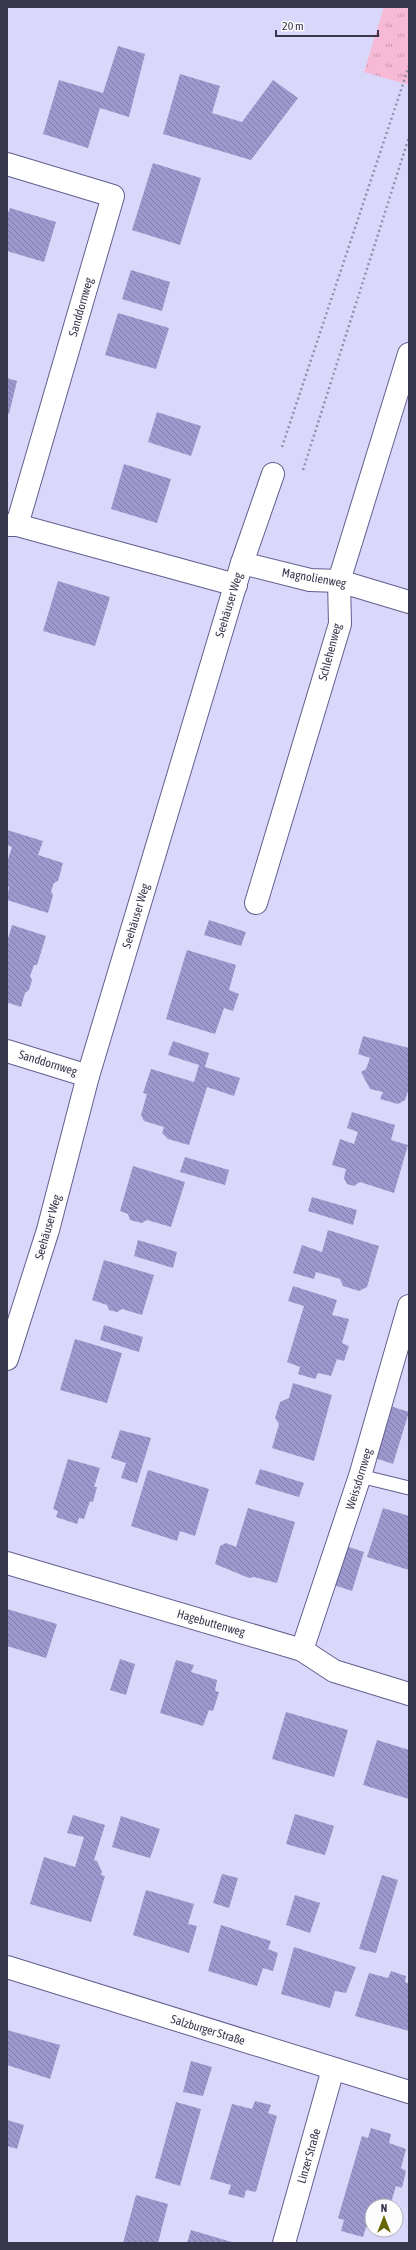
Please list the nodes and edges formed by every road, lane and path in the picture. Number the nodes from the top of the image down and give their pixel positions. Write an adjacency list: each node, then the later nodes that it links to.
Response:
1 (409, 66): 6 (path)
2 (409, 137): 5 (path)
3 (7, 164): 7 (street, Sanddornweg)
4 (409, 354): 9 (street, Schlehenweg)
5 (302, 472)
6 (273, 474): 8 (street, Seehäuser Weg)
7 (12, 525): 10 (street, Sanddornweg)
8 (242, 563): 9 (street, Magnolienweg); 10 (street, Seehäuser Weg)
9 (339, 581): 11 (street, Magnolienweg); 12 (street, Schlehenweg)
10 (236, 585): 14 (street, Seehäuser Weg)
11 (409, 602)
12 (256, 903)
13 (7, 1051): 14 (street, Sanddornweg)
14 (88, 1076): 17 (street, Seehäuser Weg)
15 (409, 1306): 16 (street, Weissdornweg)
16 (404, 1343): 18 (street, Weissdornweg)
17 (7, 1359)
18 (360, 1476): 19 (lane); 21 (street, Weissdornweg)
19 (409, 1488)
20 (7, 1563): 21 (street, Hagebuttenweg)
21 (302, 1650): 22 (street, Hagebuttenweg)
22 (409, 1694)
23 (7, 1967): 24 (street, Salzburger Straße)
24 (333, 2069): 25 (street, Salzburger Straße); 26 (street, Linzer Straße)
25 (409, 2092)
26 (284, 2243)

